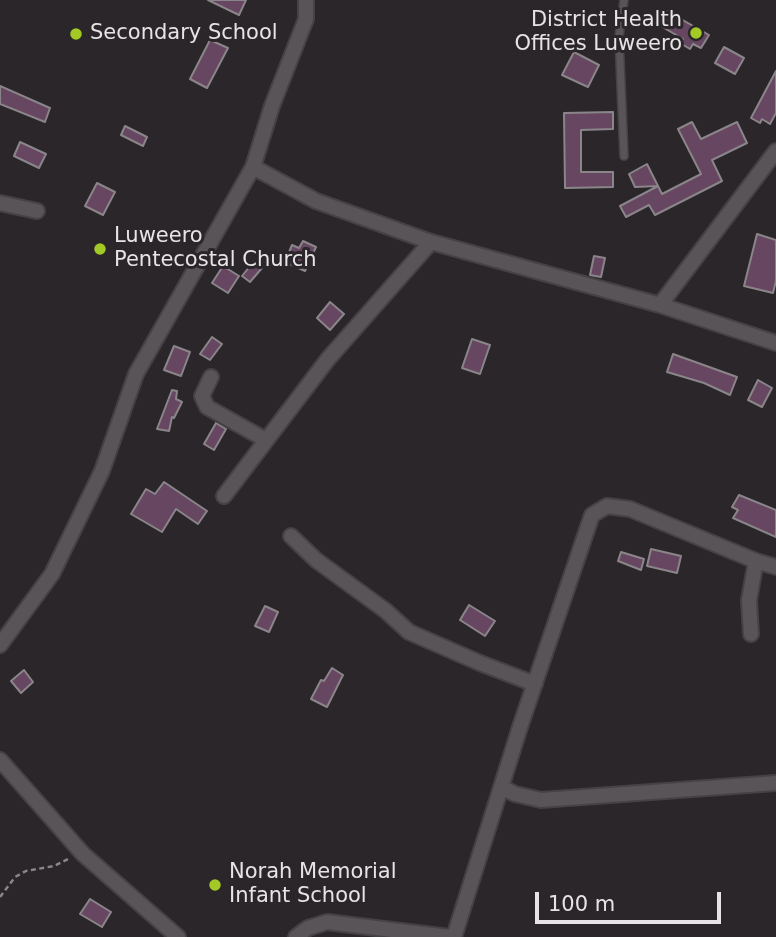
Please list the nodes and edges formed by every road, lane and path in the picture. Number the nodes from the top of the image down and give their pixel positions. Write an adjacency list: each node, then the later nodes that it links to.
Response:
1 (306, 0): 5 (street)
2 (624, 0): 4 (lane)
3 (776, 151): 9 (street)
4 (624, 156)
5 (253, 167): 8 (street); 18 (street)
6 (0, 203): 7 (street)
7 (37, 211)
8 (431, 242): 9 (street); 12 (street)
9 (660, 305): 10 (street)
10 (776, 343)
11 (211, 377): 12 (street)
12 (265, 440): 13 (street)
13 (224, 496)
14 (290, 536): 19 (street)
15 (756, 561): 16 (street); 17 (street); 19 (street)
16 (776, 567)
17 (751, 634)
18 (0, 645)
19 (535, 684): 22 (street)
20 (0, 760): 23 (street)
21 (776, 783): 22 (street)
22 (501, 787): 27 (street)
23 (83, 854): 24 (path); 25 (street)
24 (0, 897)
25 (178, 937)
26 (296, 937): 27 (street)
27 (451, 937)

